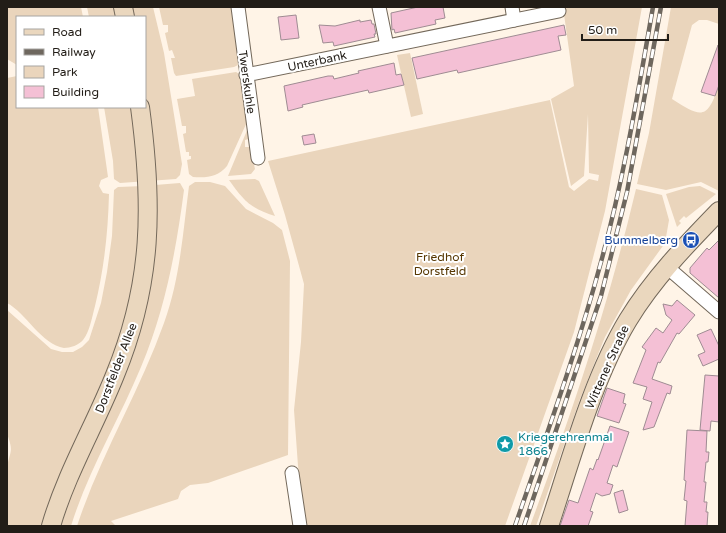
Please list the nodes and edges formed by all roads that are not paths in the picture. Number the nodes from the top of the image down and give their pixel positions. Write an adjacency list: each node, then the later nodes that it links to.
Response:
1 (238, 7): 7 (street, Twerskuhle)
2 (379, 7): 6 (street)
3 (512, 7): 5 (street)
4 (559, 11): 5 (street, Unterbank)
5 (514, 20): 6 (street, Unterbank)
6 (387, 46): 7 (street, Unterbank)
7 (246, 76): 9 (street, Twerskuhle)
8 (140, 108): 14 (main road, Dorstfelder Allee)
9 (258, 158)
10 (719, 211): 11 (main road, Wittener Straße)
11 (667, 267): 12 (street); 16 (main road, Wittener Straße)
12 (719, 312)
13 (292, 473): 15 (street)
14 (51, 526)
15 (300, 526)
16 (549, 526)

